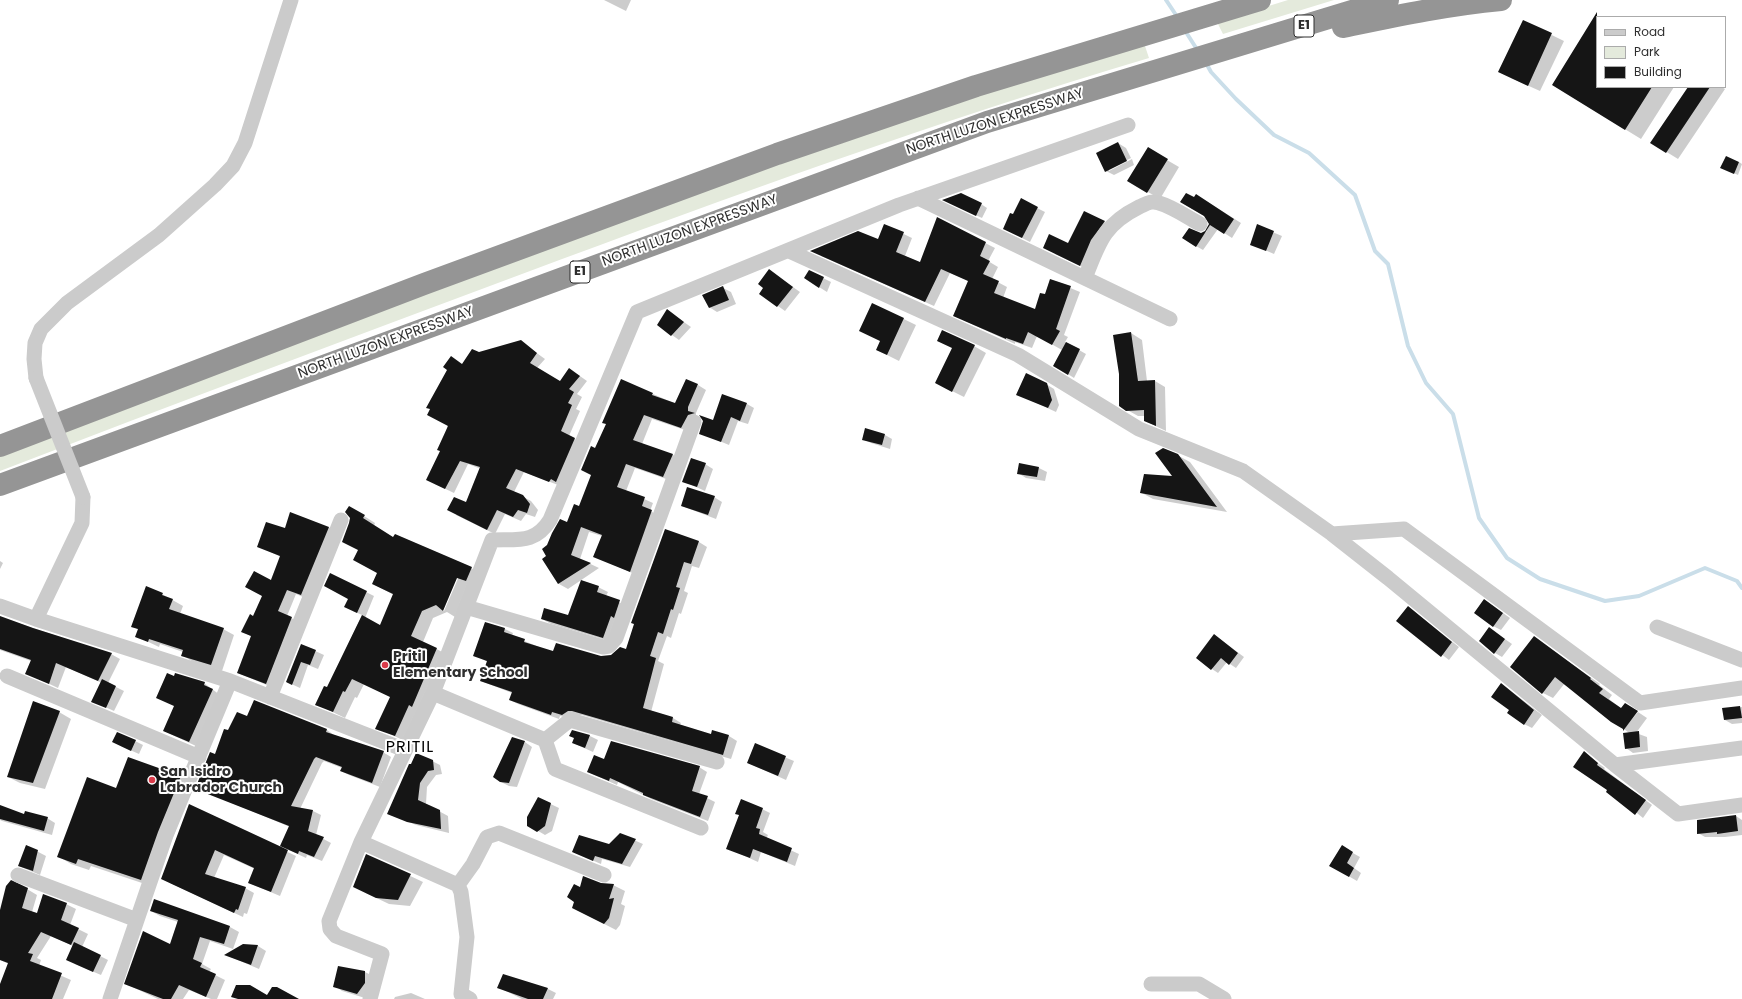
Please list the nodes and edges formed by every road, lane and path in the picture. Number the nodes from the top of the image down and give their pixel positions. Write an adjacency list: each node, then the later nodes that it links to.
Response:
1 (291, 0): 19 (street, bridge)
2 (1260, 0): 13 (highway)
3 (1388, 0): 5 (highway, NORTH LUZON EXPRESSWAY / E1)
4 (1501, 0): 5 (highway)
5 (1226, 49): 14 (highway, NORTH LUZON EXPRESSWAY / E1)
6 (1128, 125): 7 (street)
7 (918, 198): 9 (street); 10 (street)
8 (1200, 224): 10 (street)
9 (789, 251): 16 (street); 18 (street)
10 (1085, 278): 11 (street)
11 (1170, 319)
12 (694, 422): 18 (street)
13 (0, 446)
14 (0, 485)
15 (342, 520): 26 (street)
16 (1332, 534): 24 (street); 32 (street)
17 (0, 606): 19 (street)
18 (466, 607): 25 (street)
19 (36, 620): 23 (street)
20 (1657, 627): 21 (street)
21 (1742, 660)
22 (7, 676): 30 (street)
23 (230, 681): 26 (street); 30 (street)
24 (1742, 688)
25 (433, 693): 27 (street); 29 (street)
26 (270, 697): 29 (street)
27 (544, 740): 31 (street); 34 (street)
28 (1742, 748): 32 (street)
29 (406, 750): 35 (street)
30 (199, 757): 39 (street)
31 (717, 762)
32 (1615, 765): 33 (street)
33 (1742, 805)
34 (701, 828)
35 (361, 842): 38 (street); 42 (street)
36 (18, 875): 39 (street)
37 (604, 875): 38 (street)
38 (458, 885): 43 (street)
39 (137, 920): 41 (street)
40 (1151, 984): 44 (street)
41 (110, 999)
42 (370, 999)
43 (470, 999)
44 (1224, 999)

